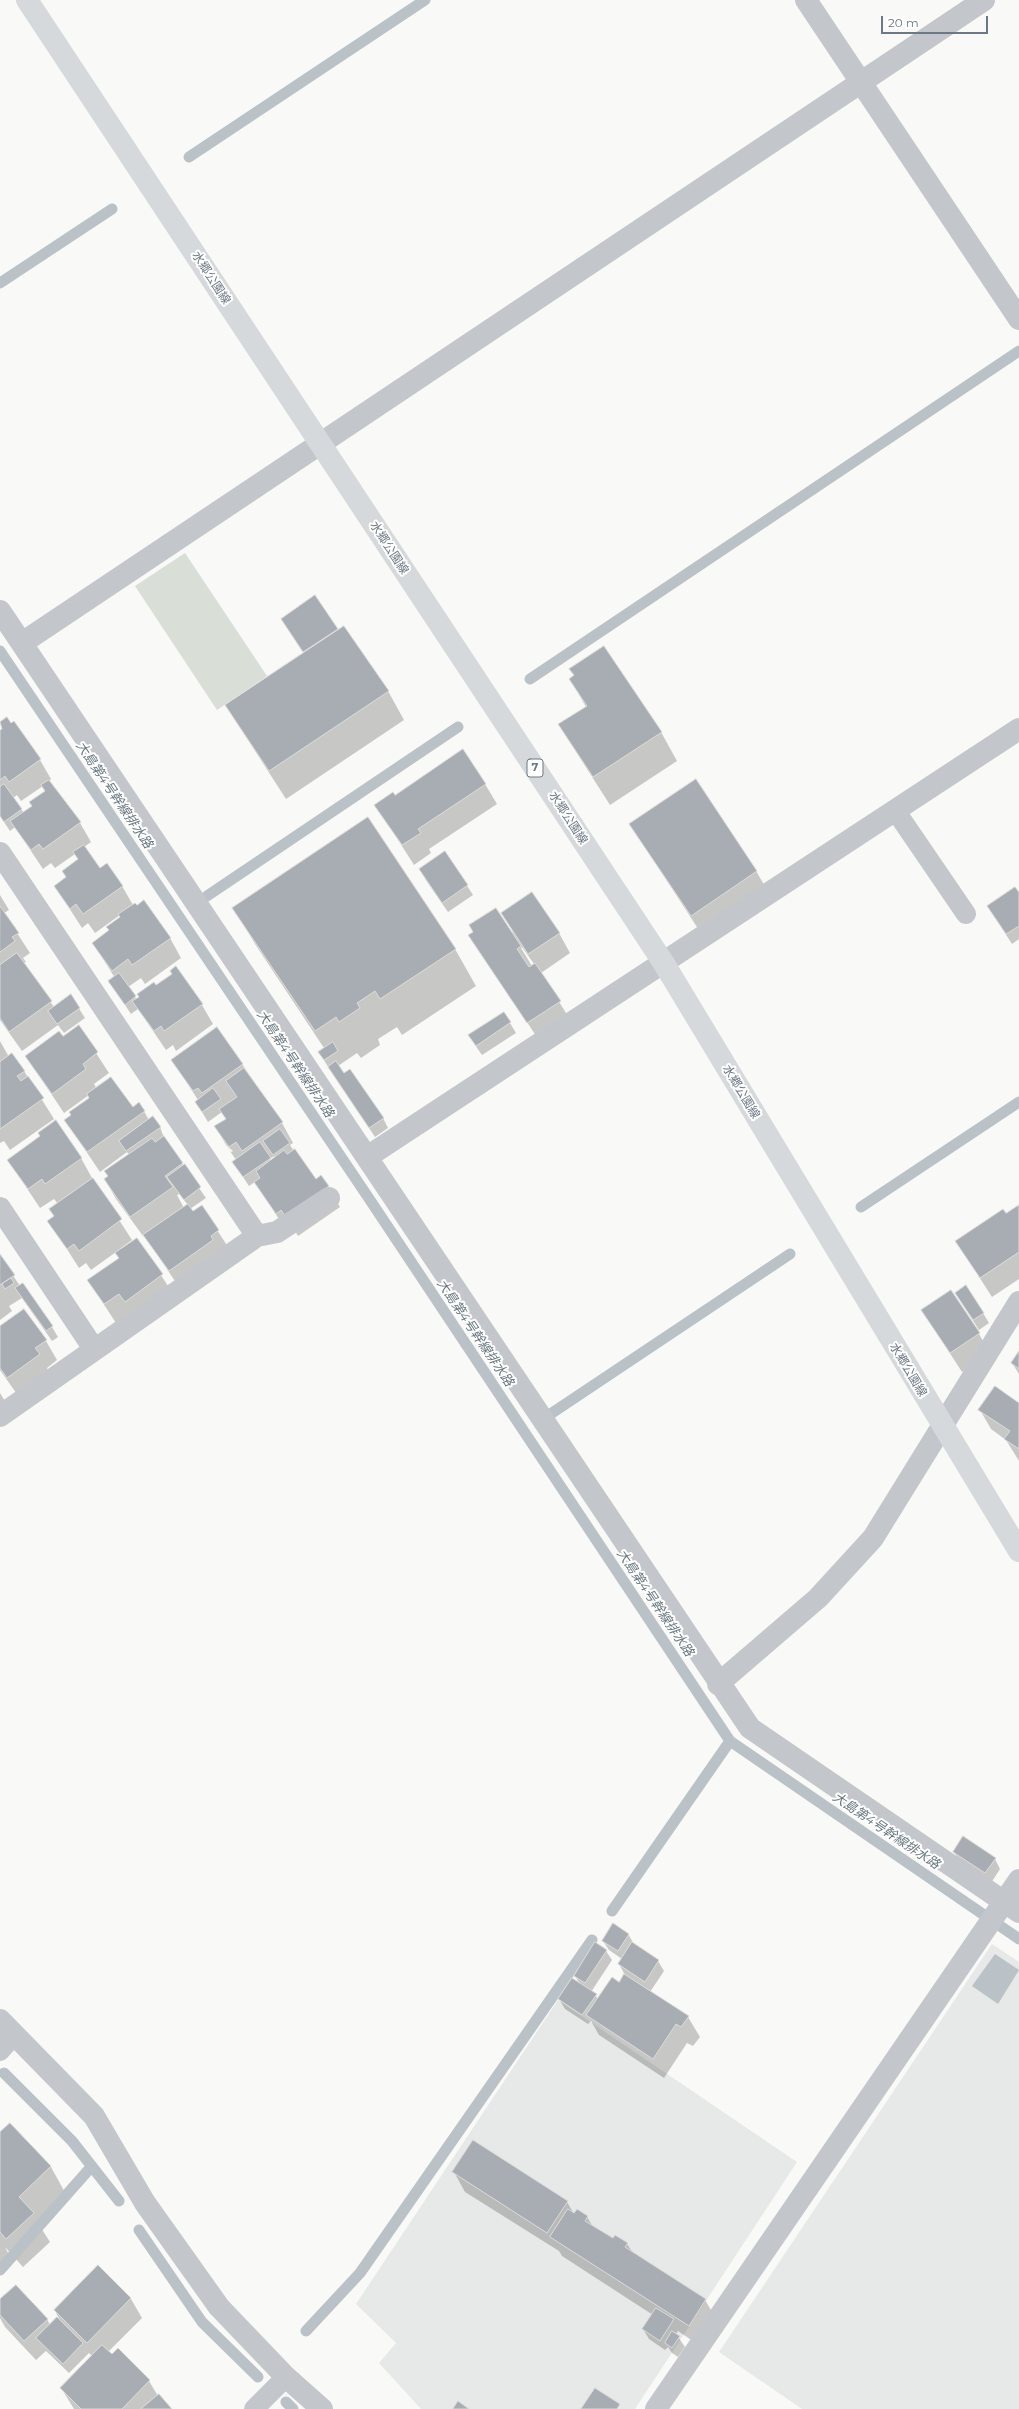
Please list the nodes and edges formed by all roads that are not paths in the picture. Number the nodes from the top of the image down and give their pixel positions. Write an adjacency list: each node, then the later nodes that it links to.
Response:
1 (27, 0): 6 (main road, 水郷公園線 / 7)
2 (806, 0): 4 (street)
3 (984, 0): 4 (street)
4 (861, 82): 5 (street); 6 (street)
5 (1019, 319)
6 (320, 444): 8 (street); 13 (main road, 水郷公園線 / 7)
7 (0, 611): 8 (street)
8 (22, 643): 14 (street)
9 (1019, 729): 10 (street)
10 (895, 810): 12 (lane); 13 (street)
11 (0, 853): 17 (street)
12 (966, 914)
13 (663, 962): 14 (street); 21 (main road, 水郷公園線 / 7)
14 (367, 1157): 23 (street)
15 (329, 1198): 17 (street)
16 (0, 1208): 19 (street)
17 (257, 1236): 19 (street)
18 (1019, 1302): 21 (street)
19 (94, 1349): 20 (street)
20 (0, 1416)
21 (942, 1425): 22 (main road, 水郷公園線 / 7); 23 (street)
22 (1019, 1551)
23 (718, 1684): 25 (street)
24 (1019, 1880): 25 (street)
25 (1008, 1907): 31 (street)
26 (7, 2027): 27 (lane); 28 (street)
27 (0, 2051)
28 (286, 2377): 29 (lane); 30 (street)
29 (254, 2409)
30 (322, 2409)
31 (656, 2409)

